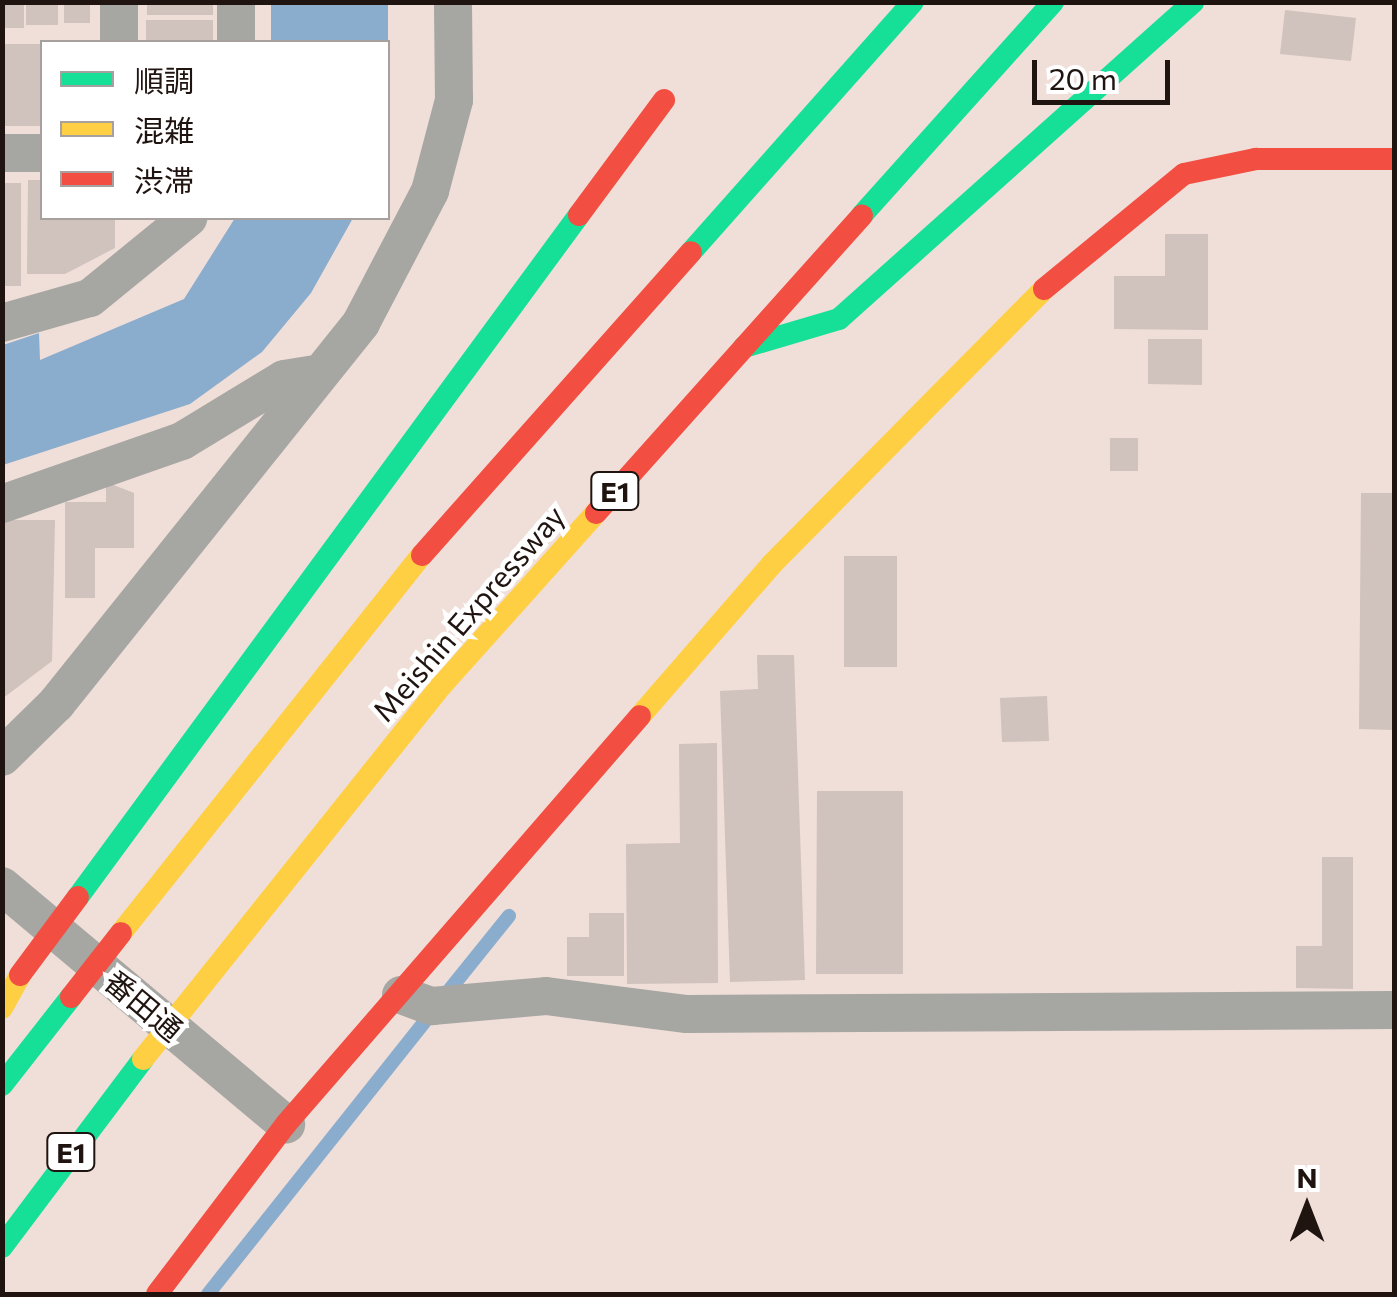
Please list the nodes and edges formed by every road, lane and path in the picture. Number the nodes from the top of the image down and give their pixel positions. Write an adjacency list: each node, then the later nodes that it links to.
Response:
1 (120, 2): 7 (street)
2 (236, 2): 8 (street)
3 (453, 2): 16 (street)
4 (913, 2): 23 (main road, bridge)
5 (1053, 2): 15 (main road, Meishin Expressway / E1)
6 (1193, 2): 15 (main road)
7 (119, 40)
8 (236, 40)
9 (664, 100): 21 (main road, bridge)
10 (2, 153): 11 (street)
11 (40, 153)
12 (1394, 159): 20 (main road)
13 (186, 220): 14 (street)
14 (2, 323)
15 (744, 347): 25 (main road, Meishin Expressway / E1, bridge)
16 (317, 374): 17 (street); 18 (street)
17 (2, 504)
18 (2, 757)
19 (3, 889): 24 (street, 番田通)
20 (402, 995): 22 (street); 24 (main road)
21 (2, 1008)
22 (1394, 1010)
23 (2, 1085)
24 (286, 1124): 26 (main road)
25 (2, 1247)
26 (158, 1294)

